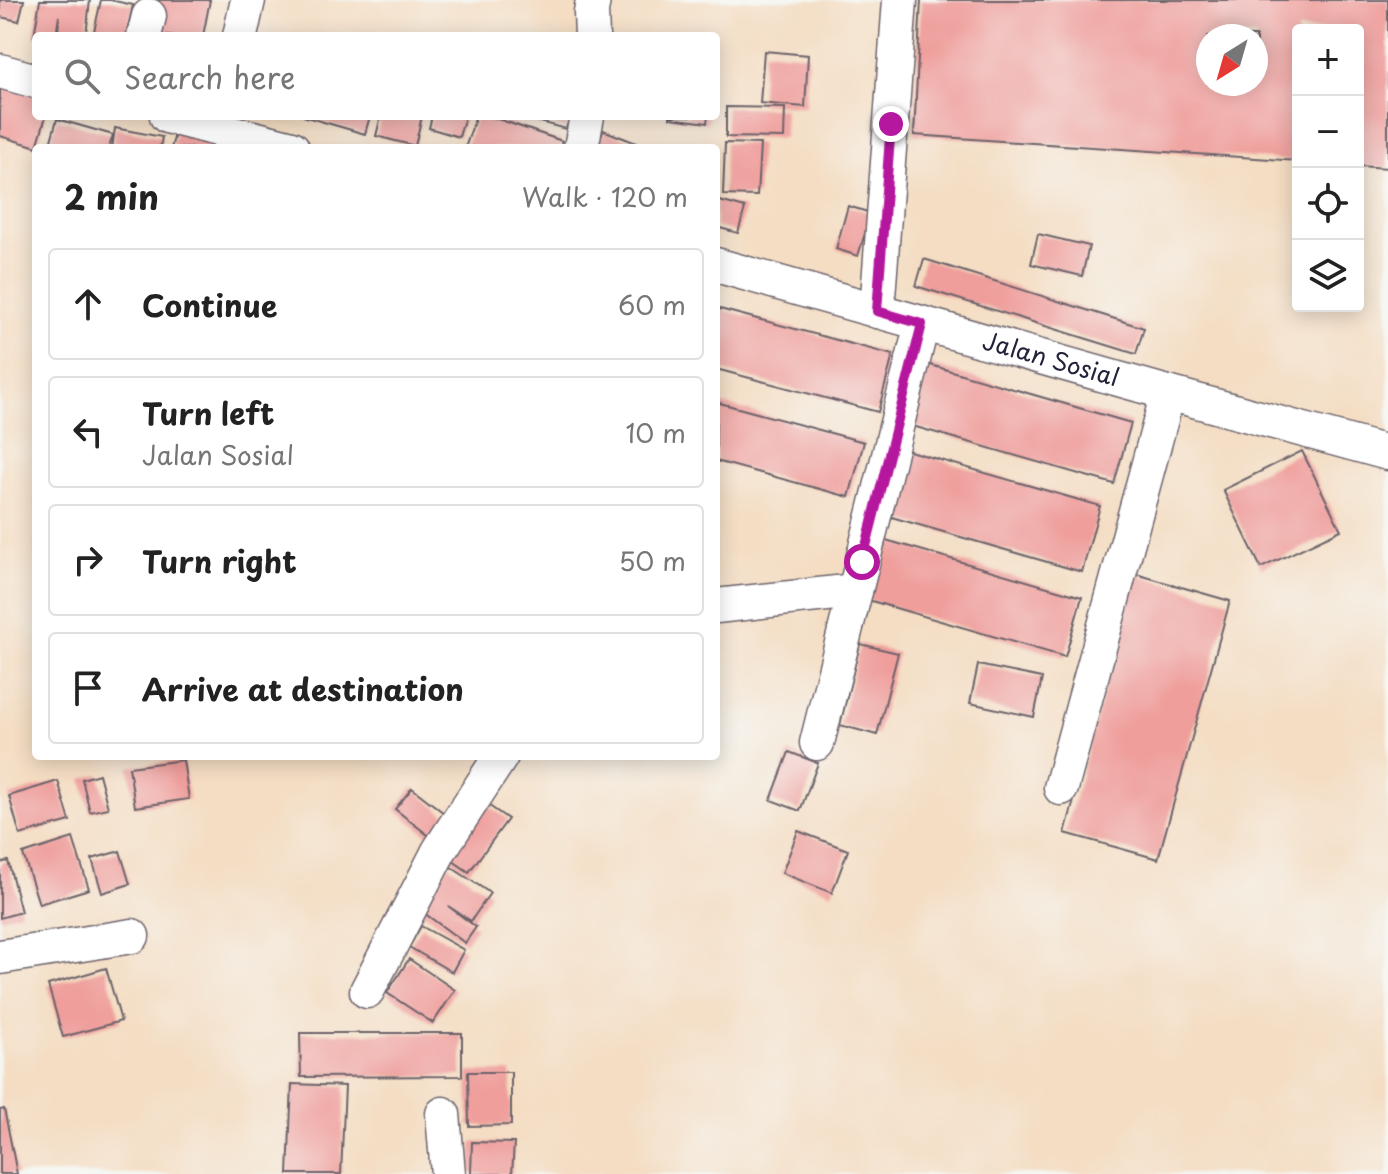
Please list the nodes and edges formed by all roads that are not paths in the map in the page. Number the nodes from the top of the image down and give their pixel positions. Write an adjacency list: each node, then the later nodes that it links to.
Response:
1 (248, 0): 3 (street)
2 (900, 0): 12 (street)
3 (241, 32)
4 (0, 71): 5 (street)
5 (32, 80)
6 (197, 120): 8 (street)
7 (586, 120): 10 (street)
8 (220, 123): 9 (street)
9 (280, 144)
10 (582, 144)
11 (720, 266): 12 (street, Jalan Sosial)
12 (877, 311): 13 (street, Jalan Sosial)
13 (922, 324): 14 (street, Jalan Sosial); 16 (street)
14 (1168, 393): 15 (street, Jalan Sosial); 20 (street)
15 (1388, 453)
16 (855, 591): 17 (street); 18 (street)
17 (720, 606)
18 (817, 743)
19 (498, 760): 23 (street)
20 (1061, 788)
21 (132, 936): 22 (street)
22 (0, 957)
23 (367, 991)
24 (443, 1114): 25 (street)
25 (448, 1174)

